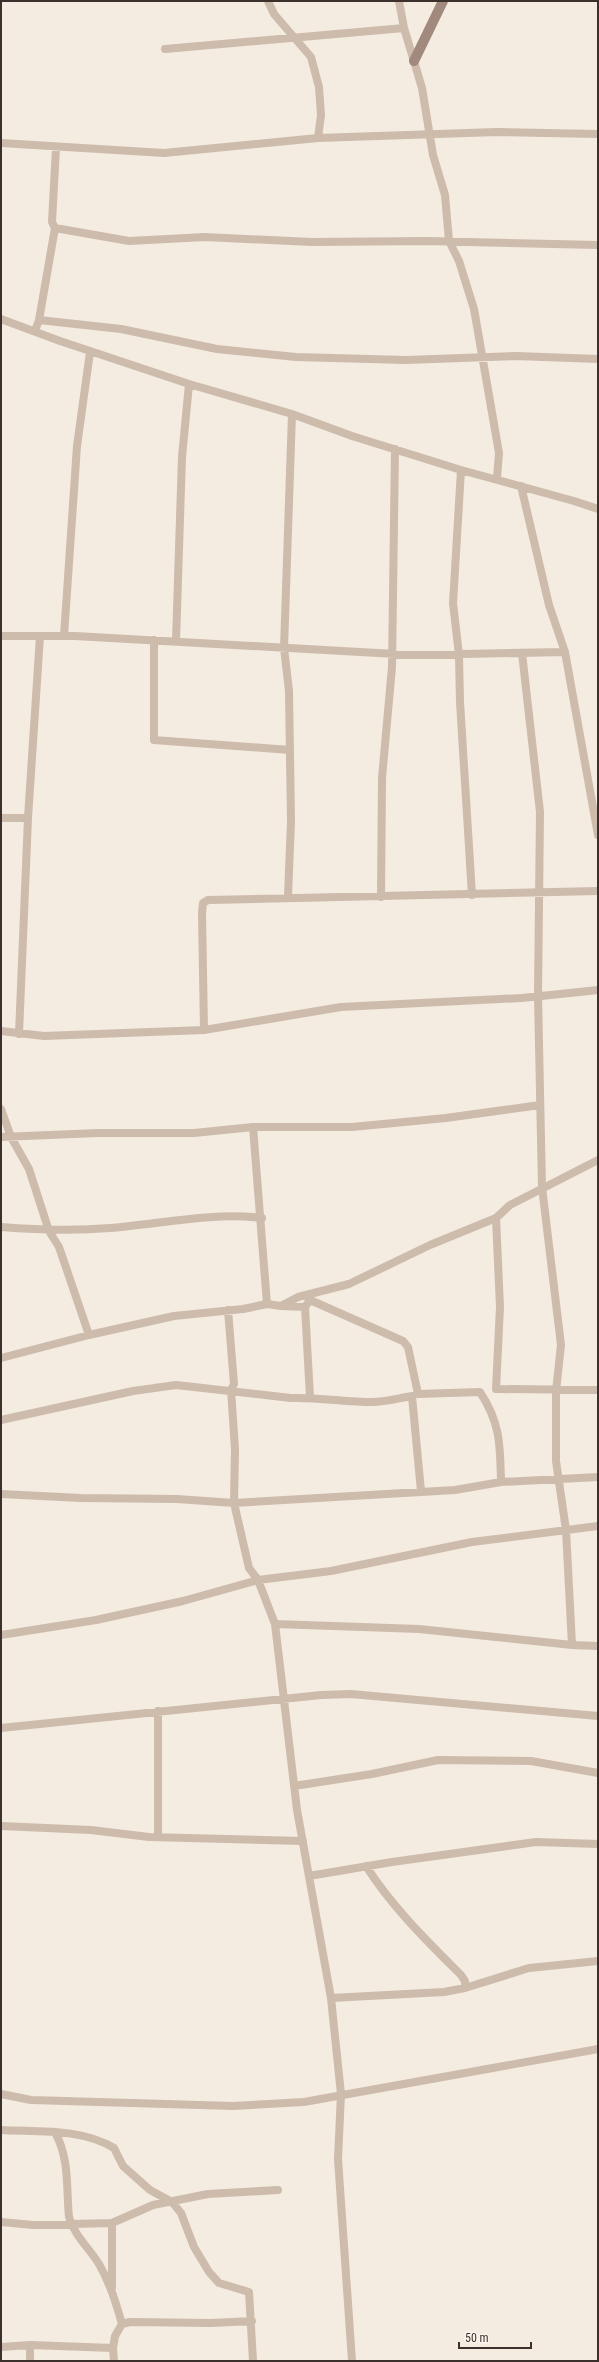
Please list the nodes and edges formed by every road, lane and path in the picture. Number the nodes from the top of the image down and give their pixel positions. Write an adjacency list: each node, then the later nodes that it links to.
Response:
1 (268, 1): 5 (street)
2 (399, 1): 4 (street)
3 (443, 1): 7 (street)
4 (404, 28): 5 (street); 7 (street)
5 (292, 37): 6 (street); 10 (street)
6 (165, 49)
7 (414, 61): 9 (street)
8 (598, 134): 9 (street)
9 (430, 135): 10 (street); 14 (street)
10 (318, 138): 12 (street)
11 (1, 143): 12 (street)
12 (56, 148): 13 (street)
13 (55, 228): 14 (street); 17 (street)
14 (449, 241): 15 (street); 20 (street)
15 (598, 245)
16 (1, 318): 18 (street)
17 (39, 320): 18 (street); 20 (street)
18 (35, 331): 19 (street)
19 (90, 352): 22 (street); 31 (street)
20 (483, 357): 21 (street); 26 (street)
21 (598, 359)
22 (189, 384): 23 (street); 33 (street)
23 (292, 414): 24 (street); 34 (street)
24 (395, 450): 25 (street); 37 (street)
25 (461, 470): 26 (street); 38 (street)
26 (496, 478): 27 (street)
27 (521, 486): 28 (street); 35 (street)
28 (598, 509)
29 (1, 636): 30 (street)
30 (40, 636): 31 (street); 41 (street)
31 (64, 636): 32 (street)
32 (154, 640): 33 (street); 39 (street)
33 (176, 641): 34 (street)
34 (284, 648): 37 (street); 39 (street)
35 (565, 652): 36 (street); 42 (street)
36 (522, 653): 38 (street); 43 (street)
37 (392, 654): 38 (street); 47 (street)
38 (459, 655): 45 (street)
39 (290, 750): 46 (street)
40 (1, 818): 41 (street)
41 (28, 818): 52 (street)
42 (598, 835)
43 (538, 892): 44 (street); 45 (street); 49 (street)
44 (598, 892)
45 (472, 895): 47 (street)
46 (288, 896): 47 (street); 50 (street)
47 (381, 897)
48 (598, 990): 49 (street)
49 (538, 995): 50 (street); 53 (street)
50 (204, 1030): 52 (street)
51 (1, 1031): 52 (street)
52 (19, 1034)
53 (540, 1106): 55 (street); 59 (street)
54 (1, 1109): 57 (street)
55 (253, 1127): 57 (street); 60 (street)
56 (1, 1137): 57 (street)
57 (11, 1137): 63 (street)
58 (598, 1160): 59 (street)
59 (542, 1187): 61 (street); 72 (street)
60 (262, 1218): 63 (street); 64 (street)
61 (496, 1218): 65 (street); 72 (street)
62 (1, 1227): 63 (street)
63 (49, 1231): 68 (street)
64 (267, 1304): 65 (street); 67 (street)
65 (281, 1306): 66 (street)
66 (305, 1307): 73 (street); 75 (street)
67 (228, 1310): 68 (street); 70 (street)
68 (89, 1335): 69 (street)
69 (1, 1358)
70 (231, 1390): 75 (street); 76 (street); 82 (street)
71 (598, 1390): 72 (street)
72 (556, 1391): 78 (street)
73 (480, 1392): 74 (street); 79 (street)
74 (412, 1396): 75 (street); 80 (street)
75 (310, 1397)
76 (1, 1420)
77 (598, 1477): 78 (street)
78 (558, 1480): 79 (street); 84 (street)
79 (501, 1482): 80 (street)
80 (421, 1491): 82 (street)
81 (1, 1494): 82 (street)
82 (234, 1503): 85 (street)
83 (598, 1526): 84 (street)
84 (566, 1530): 85 (street); 88 (street)
85 (258, 1580): 86 (street); 87 (street)
86 (275, 1624): 88 (street); 90 (street)
87 (1, 1635)
88 (572, 1645): 89 (street)
89 (598, 1646)
90 (284, 1698): 91 (street); 92 (street); 95 (street)
91 (158, 1711): 93 (street); 97 (street)
92 (598, 1716)
93 (1, 1728)
94 (598, 1772): 95 (street)
95 (294, 1786): 98 (street)
96 (1, 1826): 97 (street)
97 (158, 1836): 98 (street)
98 (303, 1841): 101 (street)
99 (598, 1844): 100 (street)
100 (366, 1866): 101 (street); 103 (street)
101 (309, 1876): 104 (street)
102 (598, 1961): 103 (street)
103 (466, 1988): 104 (street)
104 (331, 1998): 107 (street)
105 (598, 2049): 107 (street)
106 (1, 2094): 107 (street)
107 (341, 2094): 124 (street)
108 (1, 2130): 109 (street)
109 (55, 2132): 111 (street); 114 (street)
110 (278, 2190): 111 (street)
111 (172, 2202): 113 (street); 116 (street)
112 (1, 2222): 114 (street)
113 (112, 2223): 114 (street); 115 (street)
114 (71, 2225): 115 (street)
115 (112, 2288): 117 (street)
116 (252, 2321): 117 (street); 123 (street)
117 (122, 2324): 120 (street)
118 (30, 2346): 119 (street); 120 (street); 121 (street)
119 (1, 2348)
120 (113, 2348): 122 (street)
121 (30, 2361)
122 (114, 2361)
123 (253, 2361)
124 (352, 2361)

